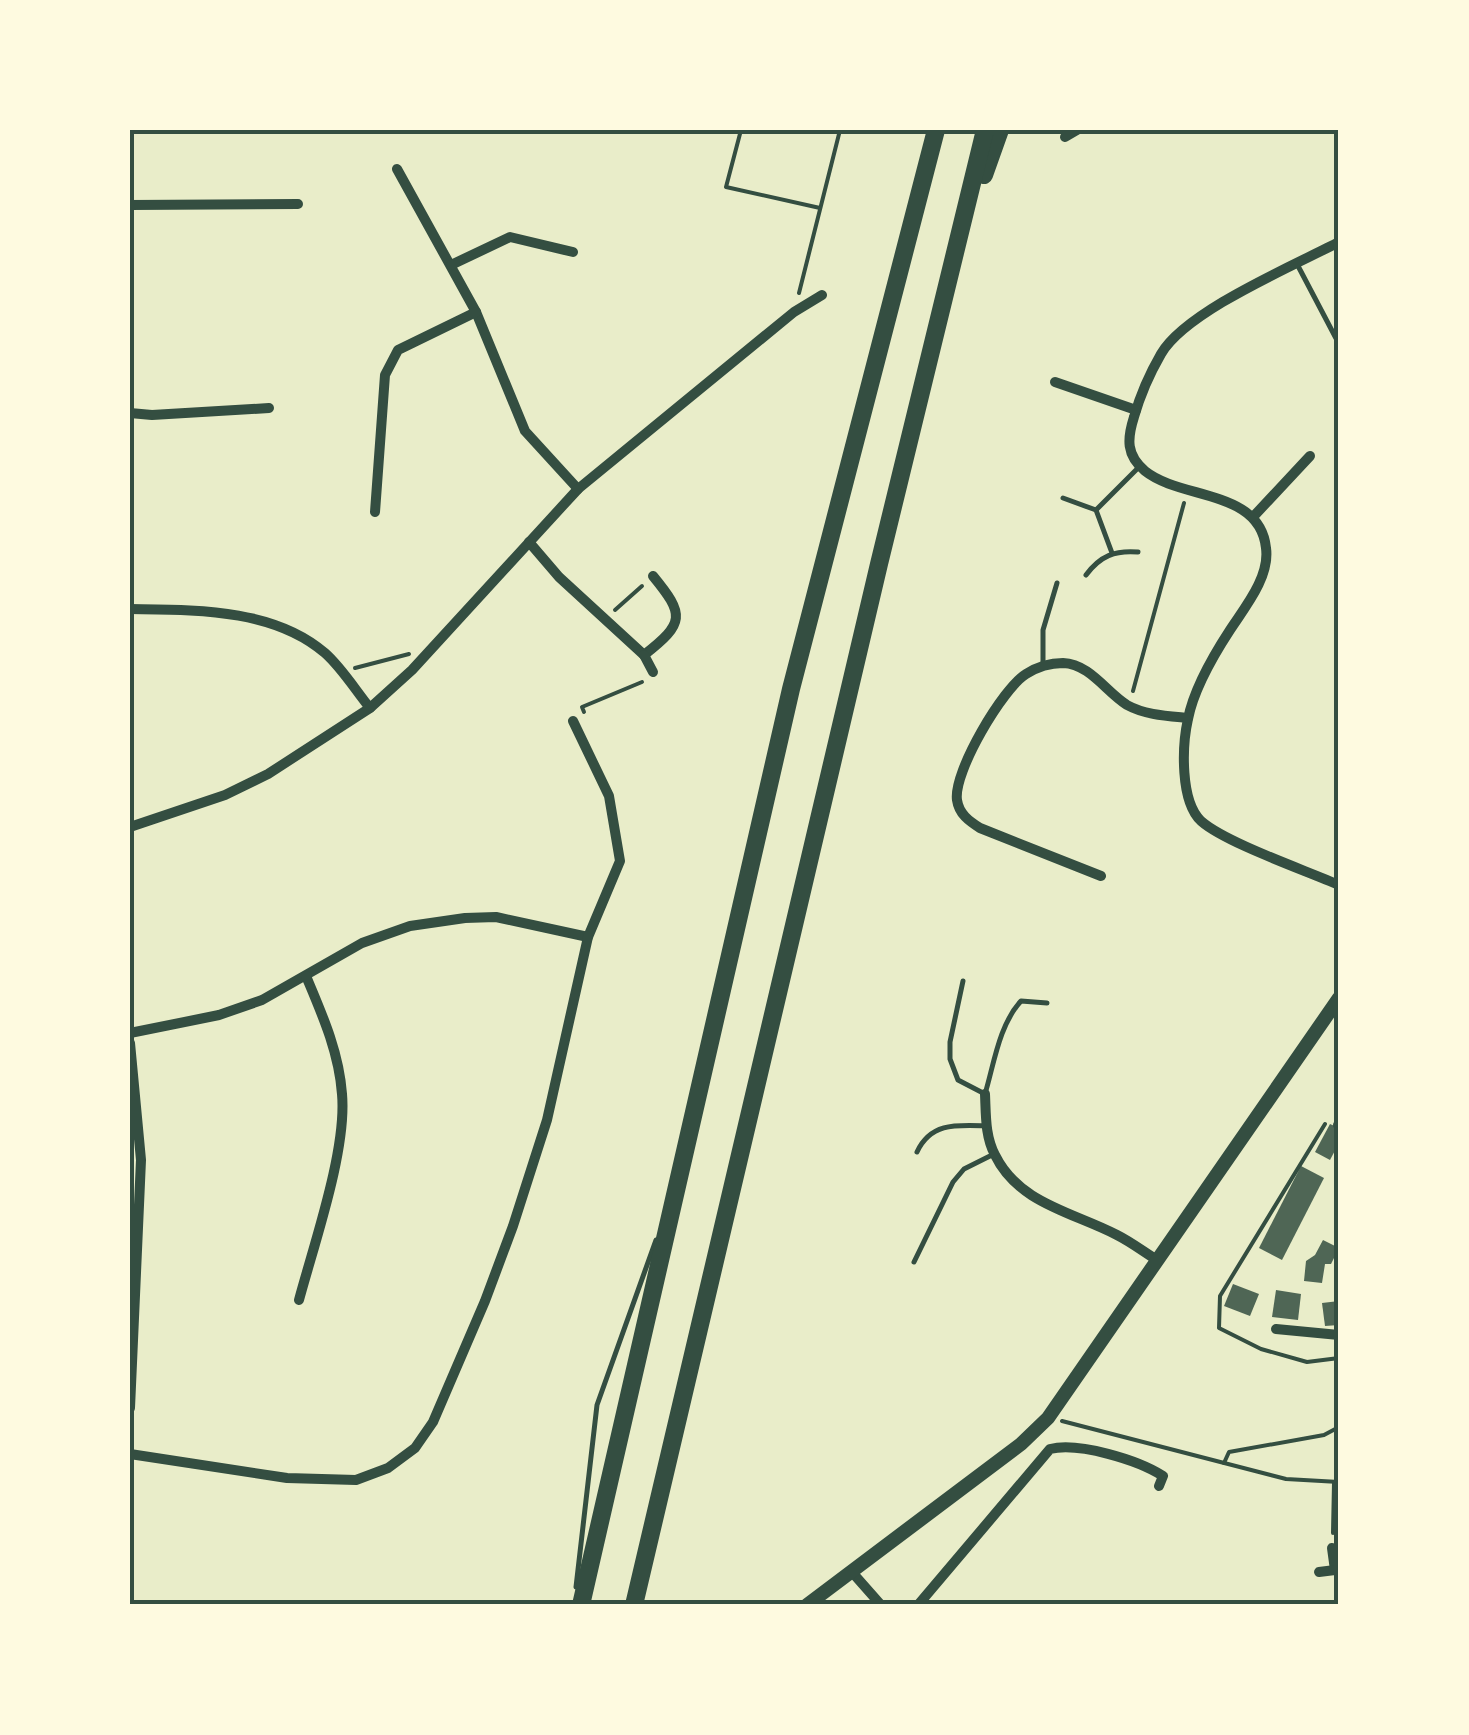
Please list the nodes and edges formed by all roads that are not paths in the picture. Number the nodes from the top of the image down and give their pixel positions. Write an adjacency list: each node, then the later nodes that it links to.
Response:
1 (925, 130): 10 (highway)
2 (936, 130): 10 (highway)
3 (985, 130): 15 (highway)
4 (1000, 130): 15 (highway)
5 (1077, 130): 6 (street)
6 (1065, 137)
7 (397, 169): 14 (street)
8 (298, 204): 9 (street)
9 (130, 205)
10 (914, 214): 57 (highway)
11 (1339, 242): 13 (street)
12 (573, 252): 14 (street)
13 (1297, 264): 18 (lane); 21 (street)
14 (451, 265): 17 (street)
15 (950, 270): 72 (highway)
16 (822, 295): 25 (street)
17 (476, 312): 25 (street); 28 (street)
18 (1339, 344)
19 (1055, 382): 21 (street)
20 (269, 408): 22 (street)
21 (1136, 410): 24 (street)
22 (130, 413)
23 (1310, 456): 29 (street)
24 (1140, 466): 27 (lane); 29 (street)
25 (578, 488): 30 (street)
26 (1063, 498): 27 (lane)
27 (1096, 510): 32 (lane)
28 (376, 512)
29 (1253, 517): 41 (street)
30 (530, 542): 37 (street); 40 (street)
31 (1138, 552): 32 (lane)
32 (1112, 553): 33 (lane)
33 (1086, 575)
34 (653, 576): 37 (street)
35 (1056, 583): 38 (lane)
36 (130, 609): 40 (street)
37 (644, 654): 39 (street)
38 (1043, 666): 41 (street); 44 (street)
39 (653, 672)
40 (370, 708): 43 (street)
41 (1188, 718): 45 (street)
42 (573, 721): 46 (street)
43 (130, 827)
44 (1100, 876)
45 (1339, 884)
46 (588, 936): 47 (street); 65 (street)
47 (306, 976): 51 (street); 61 (street)
48 (963, 980): 53 (lane)
49 (1339, 998): 59 (street)
50 (1048, 1003): 53 (lane)
51 (130, 1033)
52 (130, 1043): 58 (street)
53 (985, 1094): 54 (street)
54 (986, 1126): 55 (lane); 56 (street)
55 (917, 1152)
56 (994, 1154): 59 (street); 60 (lane)
57 (681, 1171): 71 (highway); 71 (lane)
58 (136, 1196): 64 (street)
59 (1157, 1260): 68 (street)
60 (914, 1262)
61 (299, 1300)
62 (1276, 1329): 63 (street)
63 (1339, 1334)
64 (130, 1408)
65 (130, 1454)
66 (1159, 1486): 75 (street)
67 (1332, 1548): 69 (street)
68 (851, 1571): 73 (street); 74 (street)
69 (1337, 1571): 70 (street)
70 (1319, 1572)
71 (578, 1605)
72 (634, 1605)
73 (807, 1605)
74 (881, 1605)
75 (918, 1605)

